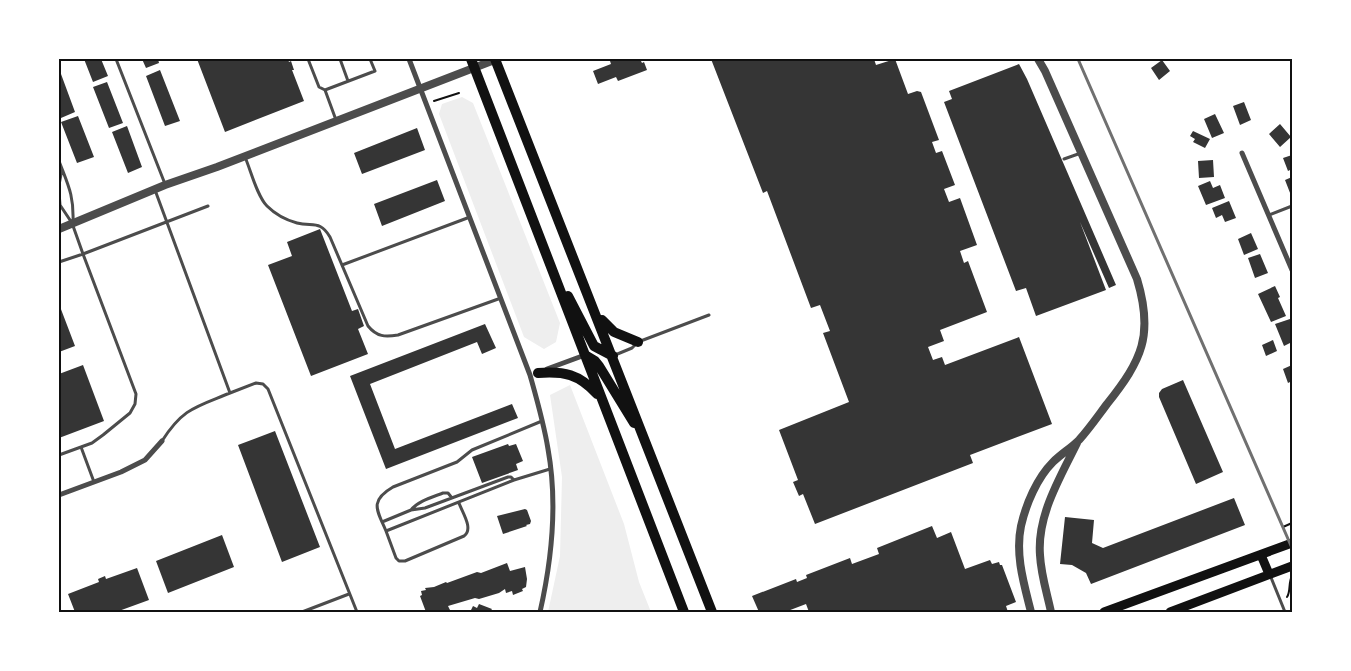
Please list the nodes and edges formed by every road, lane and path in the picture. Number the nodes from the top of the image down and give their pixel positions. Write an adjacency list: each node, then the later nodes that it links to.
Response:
1 (116, 59): 24 (lane)
2 (308, 59): 13 (lane)
3 (340, 59): 11 (lane)
4 (370, 59): 11 (lane)
5 (409, 59): 12 (street)
6 (496, 59): 10 (street); 40 (main road)
7 (598, 59): 8 (lane)
8 (608, 59)
9 (1038, 59): 17 (street)
10 (472, 63): 12 (street); 35 (main road)
11 (348, 81): 13 (lane)
12 (421, 88): 16 (street); 30 (street)
13 (325, 90): 16 (lane)
14 (459, 93): 15 (path)
15 (434, 101)
16 (337, 121): 19 (street)
17 (1082, 152): 20 (lane); 49 (street)
18 (1242, 153): 29 (street)
19 (245, 156): 24 (street); 37 (lane)
20 (1064, 159)
21 (59, 160): 22 (lane)
22 (62, 168): 23 (lane); 32 (lane)
23 (59, 185)
24 (165, 185): 25 (street)
25 (155, 189): 31 (lane); 32 (street)
26 (59, 192): 32 (lane)
27 (208, 206): 31 (lane)
28 (1292, 206): 29 (lane)
29 (1269, 214): 38 (street)
30 (470, 217): 37 (lane); 39 (street)
31 (166, 221): 34 (lane); 46 (lane)
32 (72, 223): 33 (street); 34 (lane)
33 (59, 229)
34 (83, 254): 36 (lane); 52 (lane)
35 (547, 258): 43 (main road); 44 (main road)
36 (59, 262)
37 (342, 265): 39 (lane)
38 (1292, 270)
39 (501, 298): 45 (street)
40 (595, 312): 42 (main road); 44 (main road)
41 (709, 315): 42 (lane)
42 (638, 342): 44 (lane)
43 (585, 355): 45 (street); 47 (main road); 51 (main road)
44 (613, 356): 51 (main road)
45 (534, 374): 47 (main road); 48 (street)
46 (230, 393): 50 (lane); 70 (lane)
47 (600, 398): 75 (main road)
48 (542, 421): 54 (street); 61 (lane)
49 (1079, 439): 77 (street); 78 (street)
50 (162, 441): 56 (street)
51 (646, 443): 76 (main road)
52 (81, 447): 53 (lane); 56 (lane)
53 (59, 455)
54 (550, 469): 55 (lane); 74 (street)
55 (514, 480): 58 (lane); 59 (lane)
56 (94, 482): 57 (street)
57 (59, 495)
58 (452, 498): 60 (lane); 60 (lane)
59 (458, 503): 64 (lane); 64 (lane)
60 (411, 510): 61 (lane)
61 (382, 522): 64 (lane)
62 (1292, 523): 63 (path)
63 (1283, 526)
64 (386, 532)
65 (1292, 543): 66 (main road)
66 (1261, 555): 68 (main road); 79 (main road)
67 (1292, 566): 68 (main road)
68 (1269, 574): 71 (lane); 80 (main road)
69 (1292, 576): 71 (path)
70 (349, 594): 72 (lane); 73 (lane)
71 (1281, 604): 81 (lane)
72 (302, 612)
73 (356, 612)
74 (540, 612)
75 (684, 612)
76 (712, 612)
77 (1031, 612)
78 (1051, 612)
79 (1104, 612)
80 (1170, 612)
81 (1284, 612)

